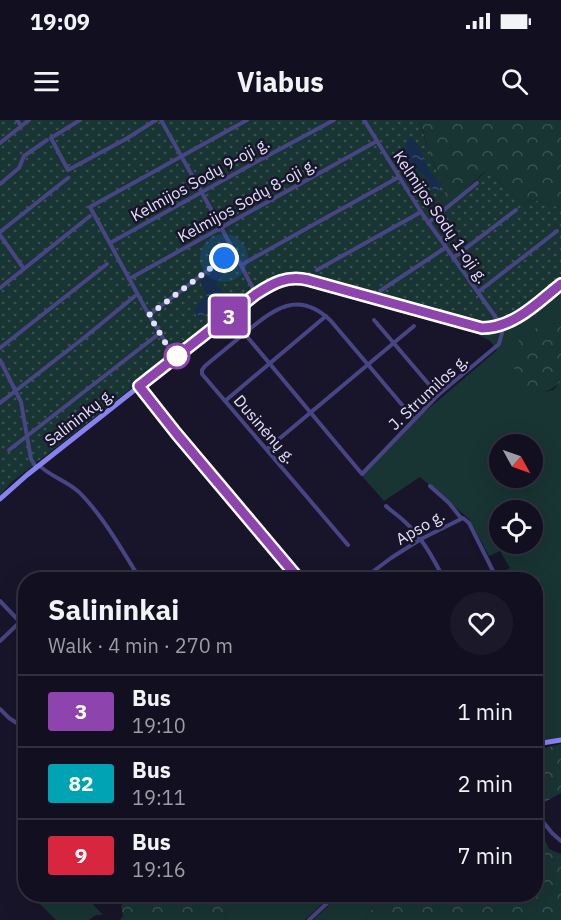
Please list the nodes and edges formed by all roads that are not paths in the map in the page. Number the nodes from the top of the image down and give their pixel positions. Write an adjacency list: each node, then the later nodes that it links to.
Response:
1 (17, 120): 9 (street)
2 (29, 120): 9 (street)
3 (80, 120): 10 (street)
4 (156, 120): 10 (street)
5 (161, 120): 13 (street)
6 (247, 120): 13 (street)
7 (334, 120): 18 (street, Kelmijos Sodų 9-oji g.)
8 (364, 120): 11 (street, Kelmijos Sodų 1-oji g.)
9 (21, 126): 12 (street)
10 (49, 139): 17 (street)
11 (377, 141): 14 (street, Kelmijos Sodų 1-oji g.); 23 (street, Kelmijos Sodų 8-oji g.)
12 (0, 143)
13 (181, 156): 18 (street); 26 (street)
14 (399, 177): 20 (street, Kelmijos Sodų 1-oji g.); 31 (street)
15 (68, 178): 25 (street)
16 (477, 183): 22 (street)
17 (0, 184)
18 (201, 192): 23 (street); 26 (street, Kelmijos Sodų 9-oji g.)
19 (516, 210): 29 (street)
20 (421, 212): 22 (street, Kelmijos Sodų 1-oji g.); 33 (street)
21 (90, 216): 32 (street)
22 (428, 223): 27 (street, Kelmijos Sodų 1-oji g.)
23 (221, 227): 28 (street); 34 (street, Kelmijos Sodų 8-oji g.)
24 (557, 231): 38 (street)
25 (0, 233): 32 (street)
26 (110, 243): 34 (street)
27 (445, 248): 29 (street, Kelmijos Sodų 1-oji g.); 37 (street)
28 (234, 252): 31 (street); 41 (street)
29 (453, 258): 38 (street, Kelmijos Sodų 1-oji g.)
30 (107, 264): 50 (street)
31 (241, 265): 39 (street)
32 (24, 269): 36 (street)
33 (317, 270)
34 (129, 279): 41 (street)
35 (561, 284): 46 (main road, Salininkų g.)
36 (0, 288)
37 (380, 291)
38 (478, 292): 46 (street, Kelmijos Sodų 1-oji g.)
39 (256, 294): 42 (main road, Salininkų g.); 46 (main road, Salininkų g.)
40 (135, 296): 56 (street)
41 (149, 315): 51 (street)
42 (229, 315): 47 (street); 51 (main road, Salininkų g.)
43 (326, 316): 47 (street, Dusinėnų g.); 53 (street); 54 (street, Dusinėnų g.)
44 (374, 320): 49 (street)
45 (414, 326): 49 (street)
46 (500, 326): 57 (street, J. Strumilos g.)
47 (245, 334): 53 (street); 58 (street, Dusinėnų g.)
48 (156, 336): 62 (street)
49 (393, 343): 54 (street); 57 (street)
50 (0, 348)
51 (175, 358): 55 (main road, Salininkų g.)
52 (0, 360): 56 (street)
53 (270, 364): 58 (street); 60 (street)
54 (368, 365): 60 (street); 61 (street, Dusinėnų g.)
55 (139, 386): 65 (main road, Salininkų g.); 73 (main road)
56 (16, 391): 59 (street); 62 (street)
57 (438, 395): 61 (street, J. Strumilos g.)
58 (225, 401): 63 (street, Dusinėnų g.)
59 (0, 403)
60 (311, 413): 61 (street, J. Strumilos g.); 63 (street)
61 (414, 419)
62 (27, 436): 64 (street); 65 (street)
63 (267, 449): 71 (street, Dusinėnų g.)
64 (9, 450)
65 (37, 466): 67 (main road, Salininkų g.); 72 (street)
66 (430, 486): 69 (street, Apso g.)
67 (0, 499)
68 (386, 506): 70 (street)
69 (461, 518): 70 (street, Apso g.); 76 (street, Apso g.)
70 (421, 539): 74 (street, Apso g.); 75 (street)
71 (348, 545)
72 (135, 572)
73 (293, 572)
74 (374, 572)
75 (440, 572)
76 (493, 572)
77 (0, 601): 78 (street)
78 (18, 620)
79 (18, 624): 80 (street)
80 (0, 641)
81 (0, 709): 82 (street)
82 (18, 724)
83 (561, 740): 84 (main road)
84 (543, 743)
85 (543, 822): 86 (street)
86 (561, 841)
87 (328, 902): 88 (street)
88 (309, 920)

